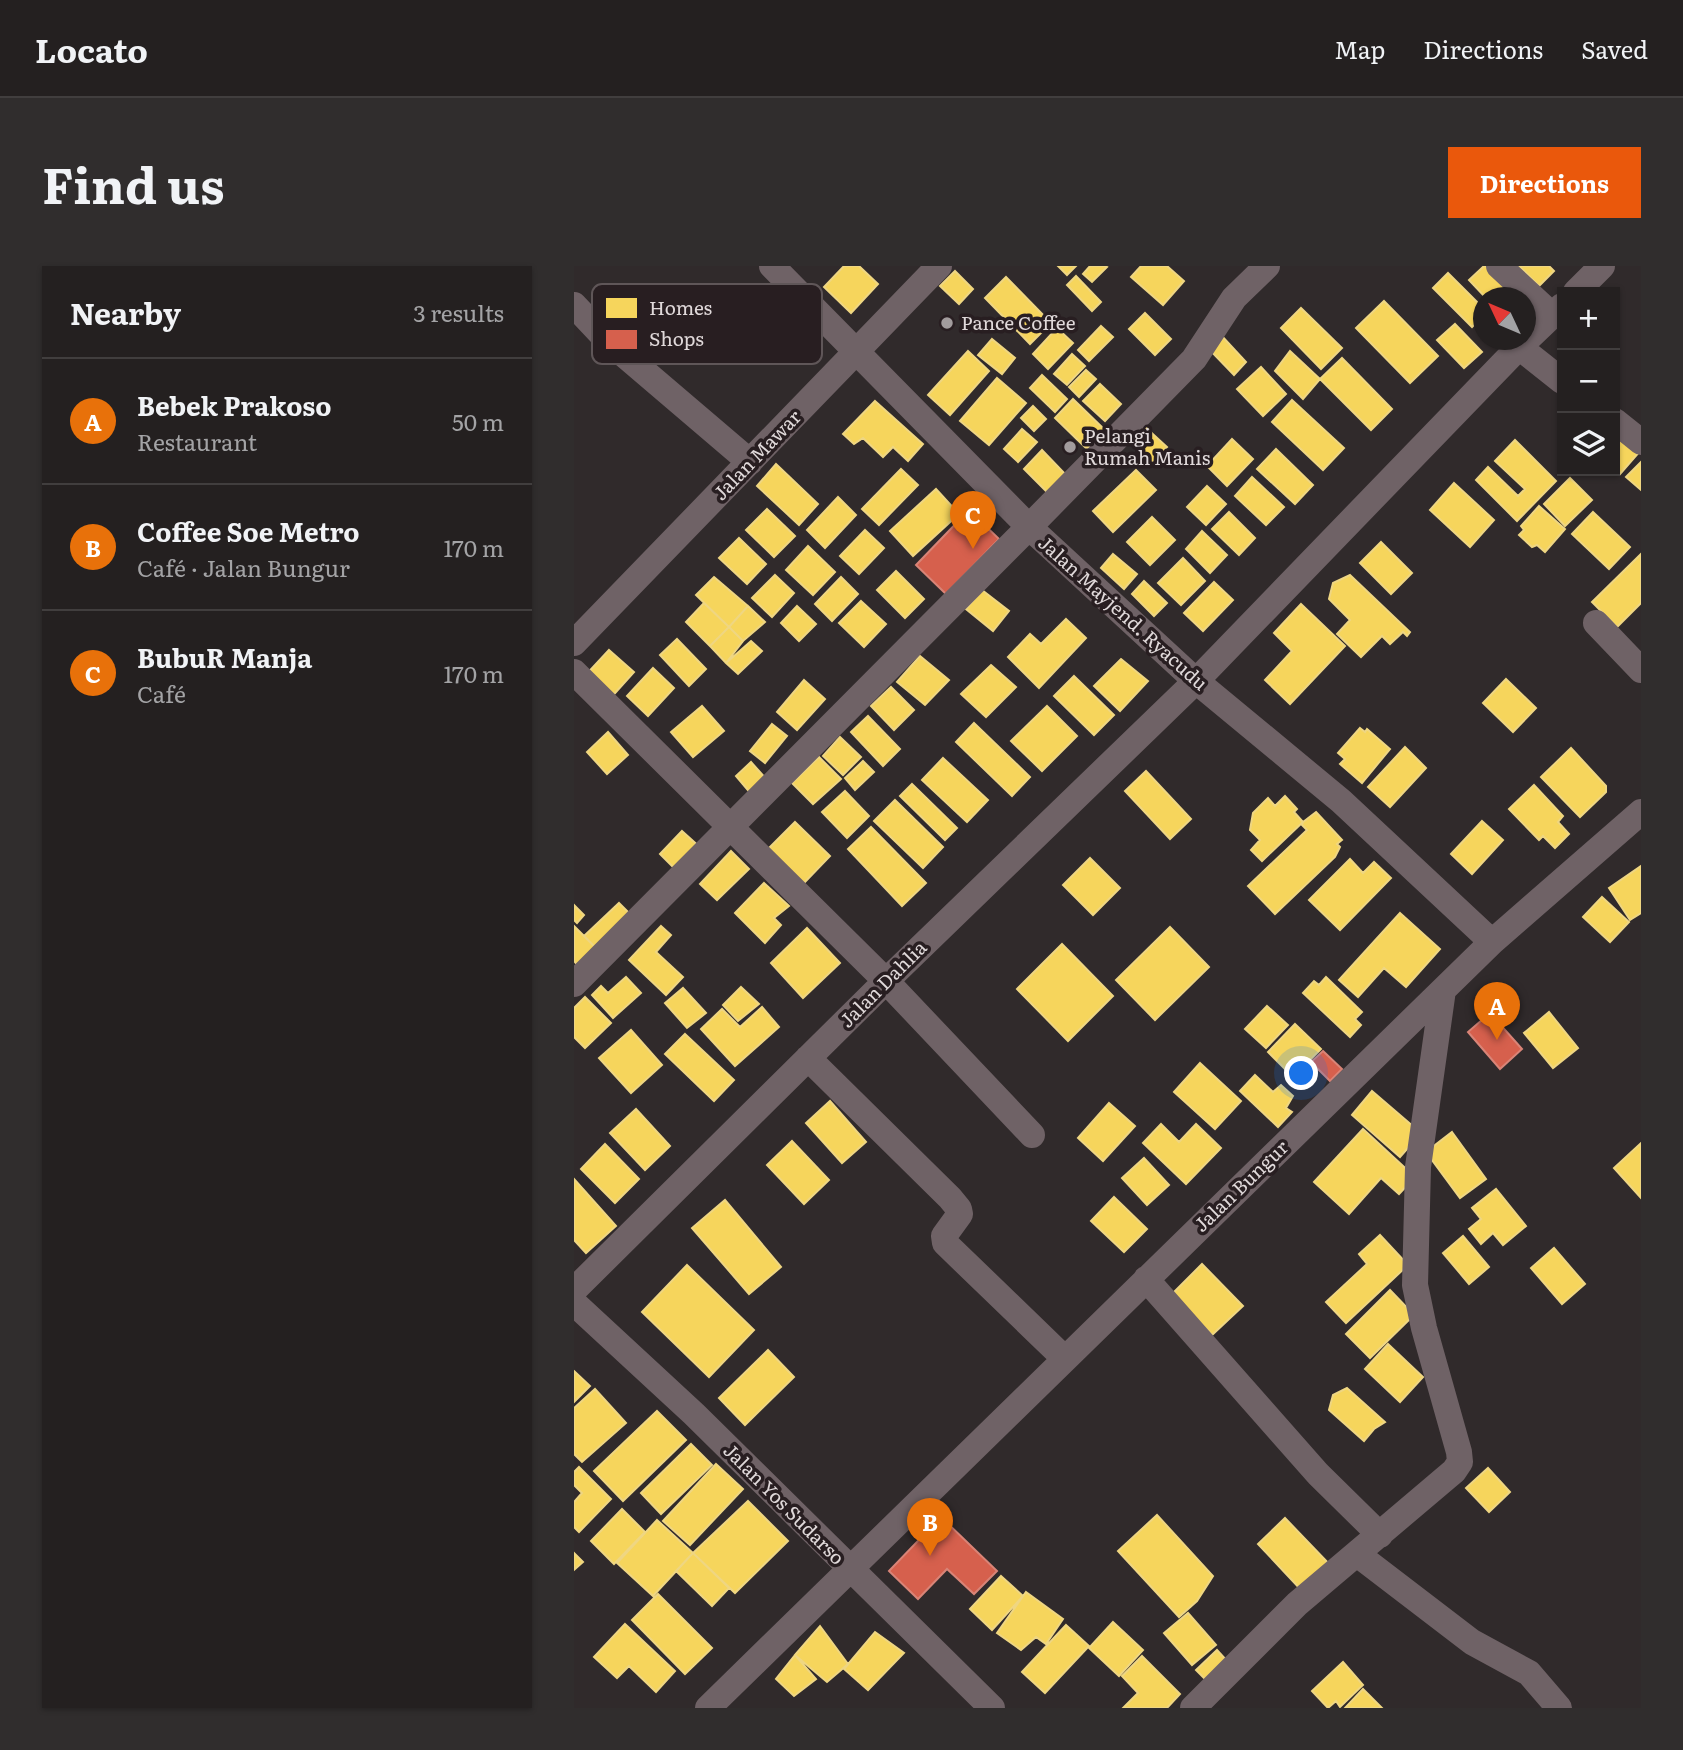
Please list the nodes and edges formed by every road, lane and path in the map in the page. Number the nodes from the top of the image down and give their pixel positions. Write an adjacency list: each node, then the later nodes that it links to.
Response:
1 (772, 266): 6 (street, Jalan Mayjend. Ryacudu)
2 (939, 266): 16 (street, Jalan Mawar)
3 (1267, 266): 22 (street)
4 (1499, 266): 9 (street)
5 (1602, 266): 7 (street)
6 (790, 284)
7 (1581, 287)
8 (574, 305): 12 (street)
9 (1557, 310)
10 (1557, 312): 13 (street, Jalan Dahlia)
11 (822, 317): 16 (street, Jalan Mayjend. Ryacudu)
12 (592, 324)
13 (1536, 332)
14 (1517, 350): 27 (street, Jalan Dahlia)
15 (1524, 350): 18 (street)
16 (857, 352): 21 (street, Jalan Mawar); 22 (street, Jalan Mayjend. Ryacudu)
17 (635, 364): 21 (street)
18 (1557, 377)
19 (1620, 425): 20 (street)
20 (1641, 442)
21 (750, 462): 24 (street, Jalan Mawar)
22 (1029, 527): 27 (street, Jalan Mayjend. Ryacudu); 29 (street)
23 (1596, 623): 25 (street)
24 (574, 643)
25 (1641, 670)
26 (574, 672): 29 (street)
27 (1196, 681): 30 (street, Jalan Mayjend. Ryacudu); 32 (street, Jalan Dahlia)
28 (1641, 812): 30 (street, Jalan Bungur)
29 (732, 827): 31 (street); 32 (street)
30 (1492, 942): 33 (street, Jalan Bungur)
31 (575, 981)
32 (886, 981): 34 (street, Jalan Dahlia); 35 (street)
33 (1443, 990): 36 (street, Jalan Bungur); 40 (street)
34 (808, 1058): 37 (street, Jalan Dahlia); 39 (street)
35 (1032, 1135)
36 (1146, 1279): 39 (street, Jalan Bungur); 40 (street)
37 (574, 1290)
38 (574, 1303): 42 (street, Jalan Yos Sudarso)
39 (1065, 1358): 42 (street, Jalan Bungur)
40 (1380, 1535): 41 (street)
41 (1357, 1554): 45 (street); 46 (street)
42 (850, 1569): 43 (street, Jalan Bungur); 44 (street, Jalan Yos Sudarso)
43 (708, 1708)
44 (992, 1708)
45 (1193, 1708)
46 (1559, 1708)

